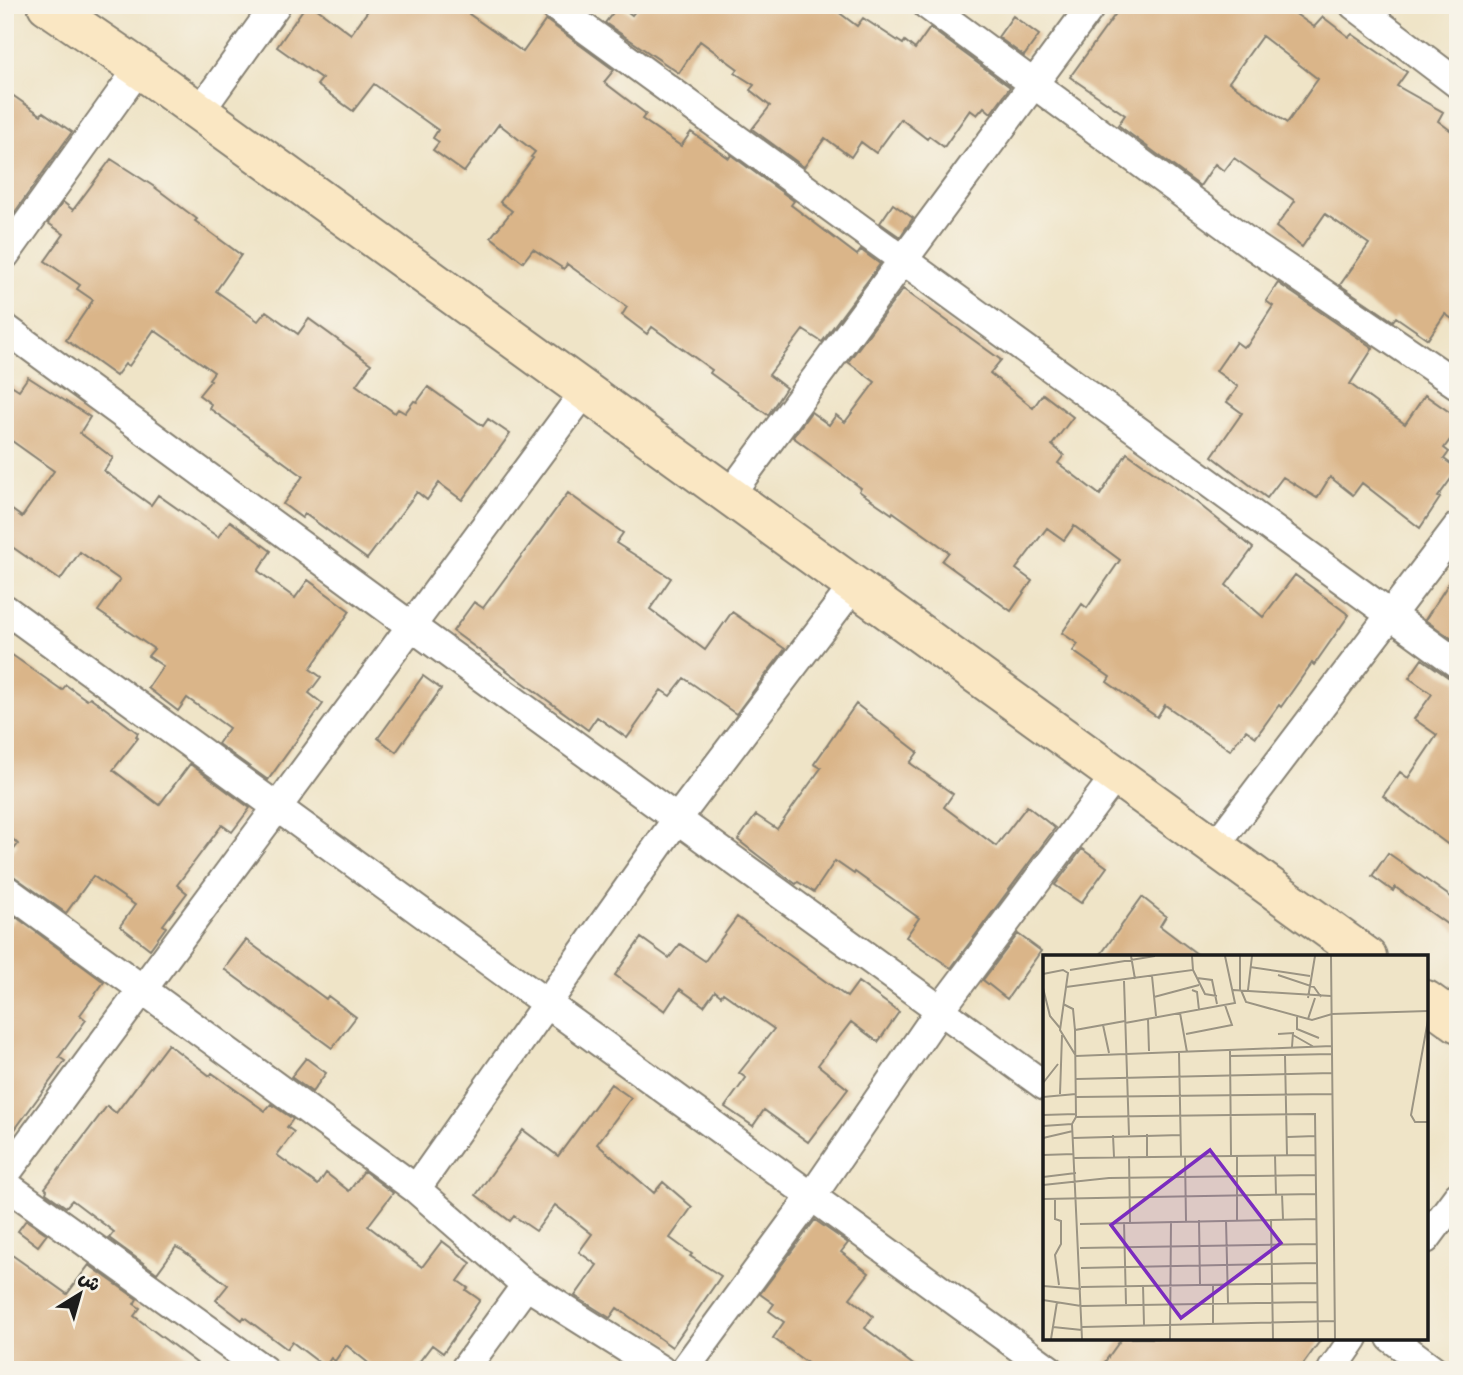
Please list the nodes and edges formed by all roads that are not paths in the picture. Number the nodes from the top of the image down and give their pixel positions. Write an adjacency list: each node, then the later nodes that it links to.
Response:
1 (47, 5): 7 (street)
2 (276, 5): 10 (street)
3 (553, 5): 12 (street)
4 (927, 5): 9 (street)
5 (1092, 5): 9 (street)
6 (1354, 5): 8 (street)
7 (139, 68): 10 (street); 11 (street)
8 (1458, 84)
9 (1032, 85): 12 (street); 14 (street)
10 (200, 111): 15 (street)
11 (5, 255)
12 (902, 262): 16 (street); 20 (street)
13 (5, 328): 21 (street)
14 (1458, 385)
15 (586, 390): 16 (street); 21 (street)
16 (730, 494): 18 (street)
17 (1458, 526): 20 (street)
18 (855, 584): 23 (street); 25 (street)
19 (5, 609): 24 (street)
20 (1390, 615): 22 (street); 26 (street)
21 (411, 626): 24 (street); 25 (street)
22 (1458, 664)
23 (1117, 774): 26 (street); 32 (street)
24 (278, 808): 29 (street); 31 (street)
25 (677, 819): 31 (street); 32 (street)
26 (1216, 845): 28 (street)
27 (5, 889): 29 (street)
28 (1364, 955)
29 (144, 989): 35 (street); 37 (street)
30 (1428, 1001): 33 (street)
31 (545, 1004): 37 (street); 38 (street)
32 (940, 1010): 34 (street); 38 (street)
33 (1458, 1023)
34 (1043, 1085)
35 (5, 1175)
36 (5, 1184): 44 (street)
37 (416, 1189): 41 (street)
38 (812, 1196): 47 (street); 48 (street)
39 (1458, 1196): 40 (street)
40 (1428, 1236)
41 (526, 1285): 45 (street); 46 (street)
42 (1353, 1340): 49 (street)
43 (1394, 1340): 50 (street)
44 (264, 1370)
45 (464, 1370)
46 (661, 1370)
47 (684, 1370)
48 (1050, 1370)
49 (1332, 1370)
50 (1434, 1370)

